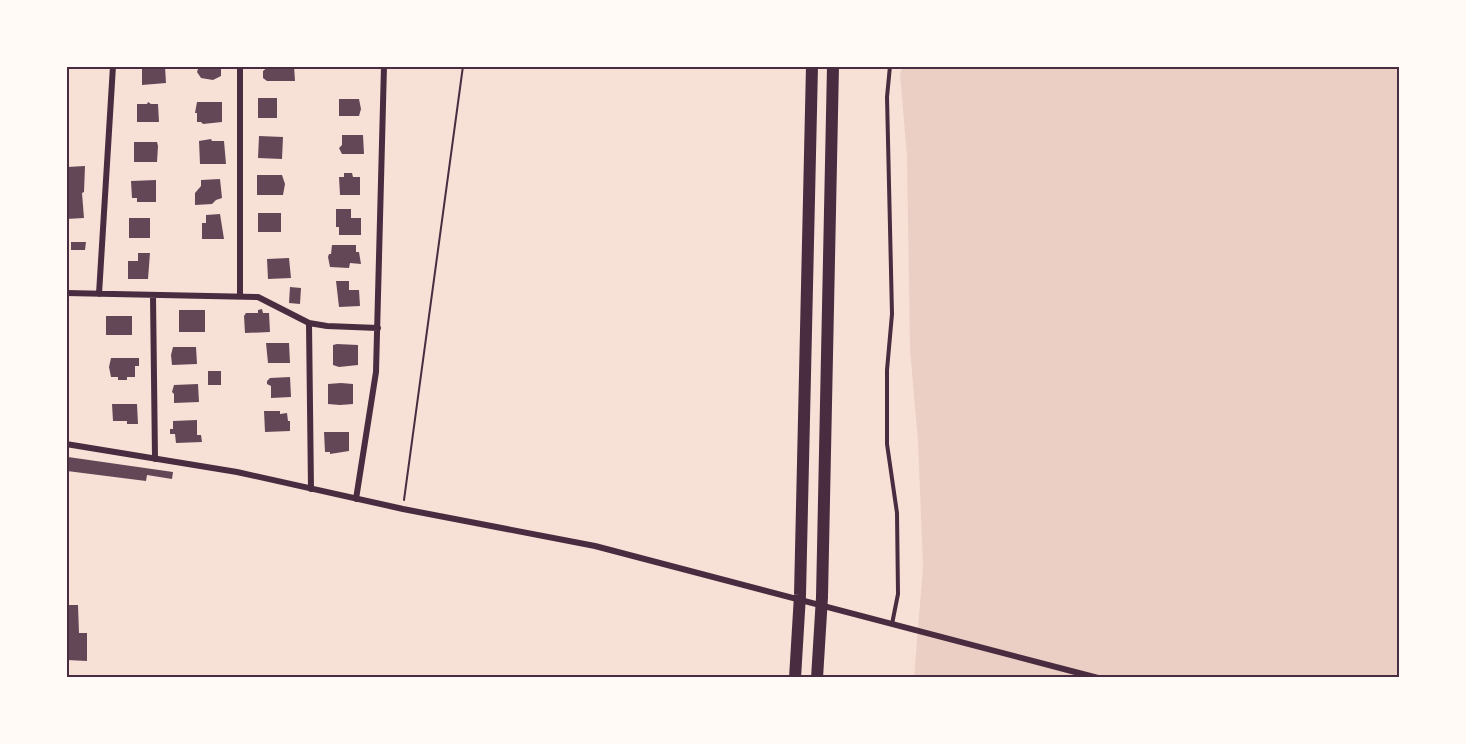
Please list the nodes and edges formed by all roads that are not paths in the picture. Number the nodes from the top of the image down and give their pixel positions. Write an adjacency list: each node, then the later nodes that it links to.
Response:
1 (113, 66): 8 (street)
2 (240, 66): 10 (street)
3 (384, 66): 12 (street)
4 (812, 66): 18 (highway)
5 (833, 66): 19 (highway)
6 (890, 66): 17 (lane)
7 (66, 293): 8 (street)
8 (99, 294): 9 (street)
9 (153, 296): 10 (street); 14 (street)
10 (240, 296): 11 (street)
11 (309, 322): 12 (street); 15 (street)
12 (378, 328): 16 (street)
13 (66, 444): 14 (street)
14 (154, 459): 15 (street)
15 (311, 489): 16 (street)
16 (356, 499): 17 (street)
17 (892, 624): 20 (street)
18 (795, 678)
19 (817, 678)
20 (1098, 678)

